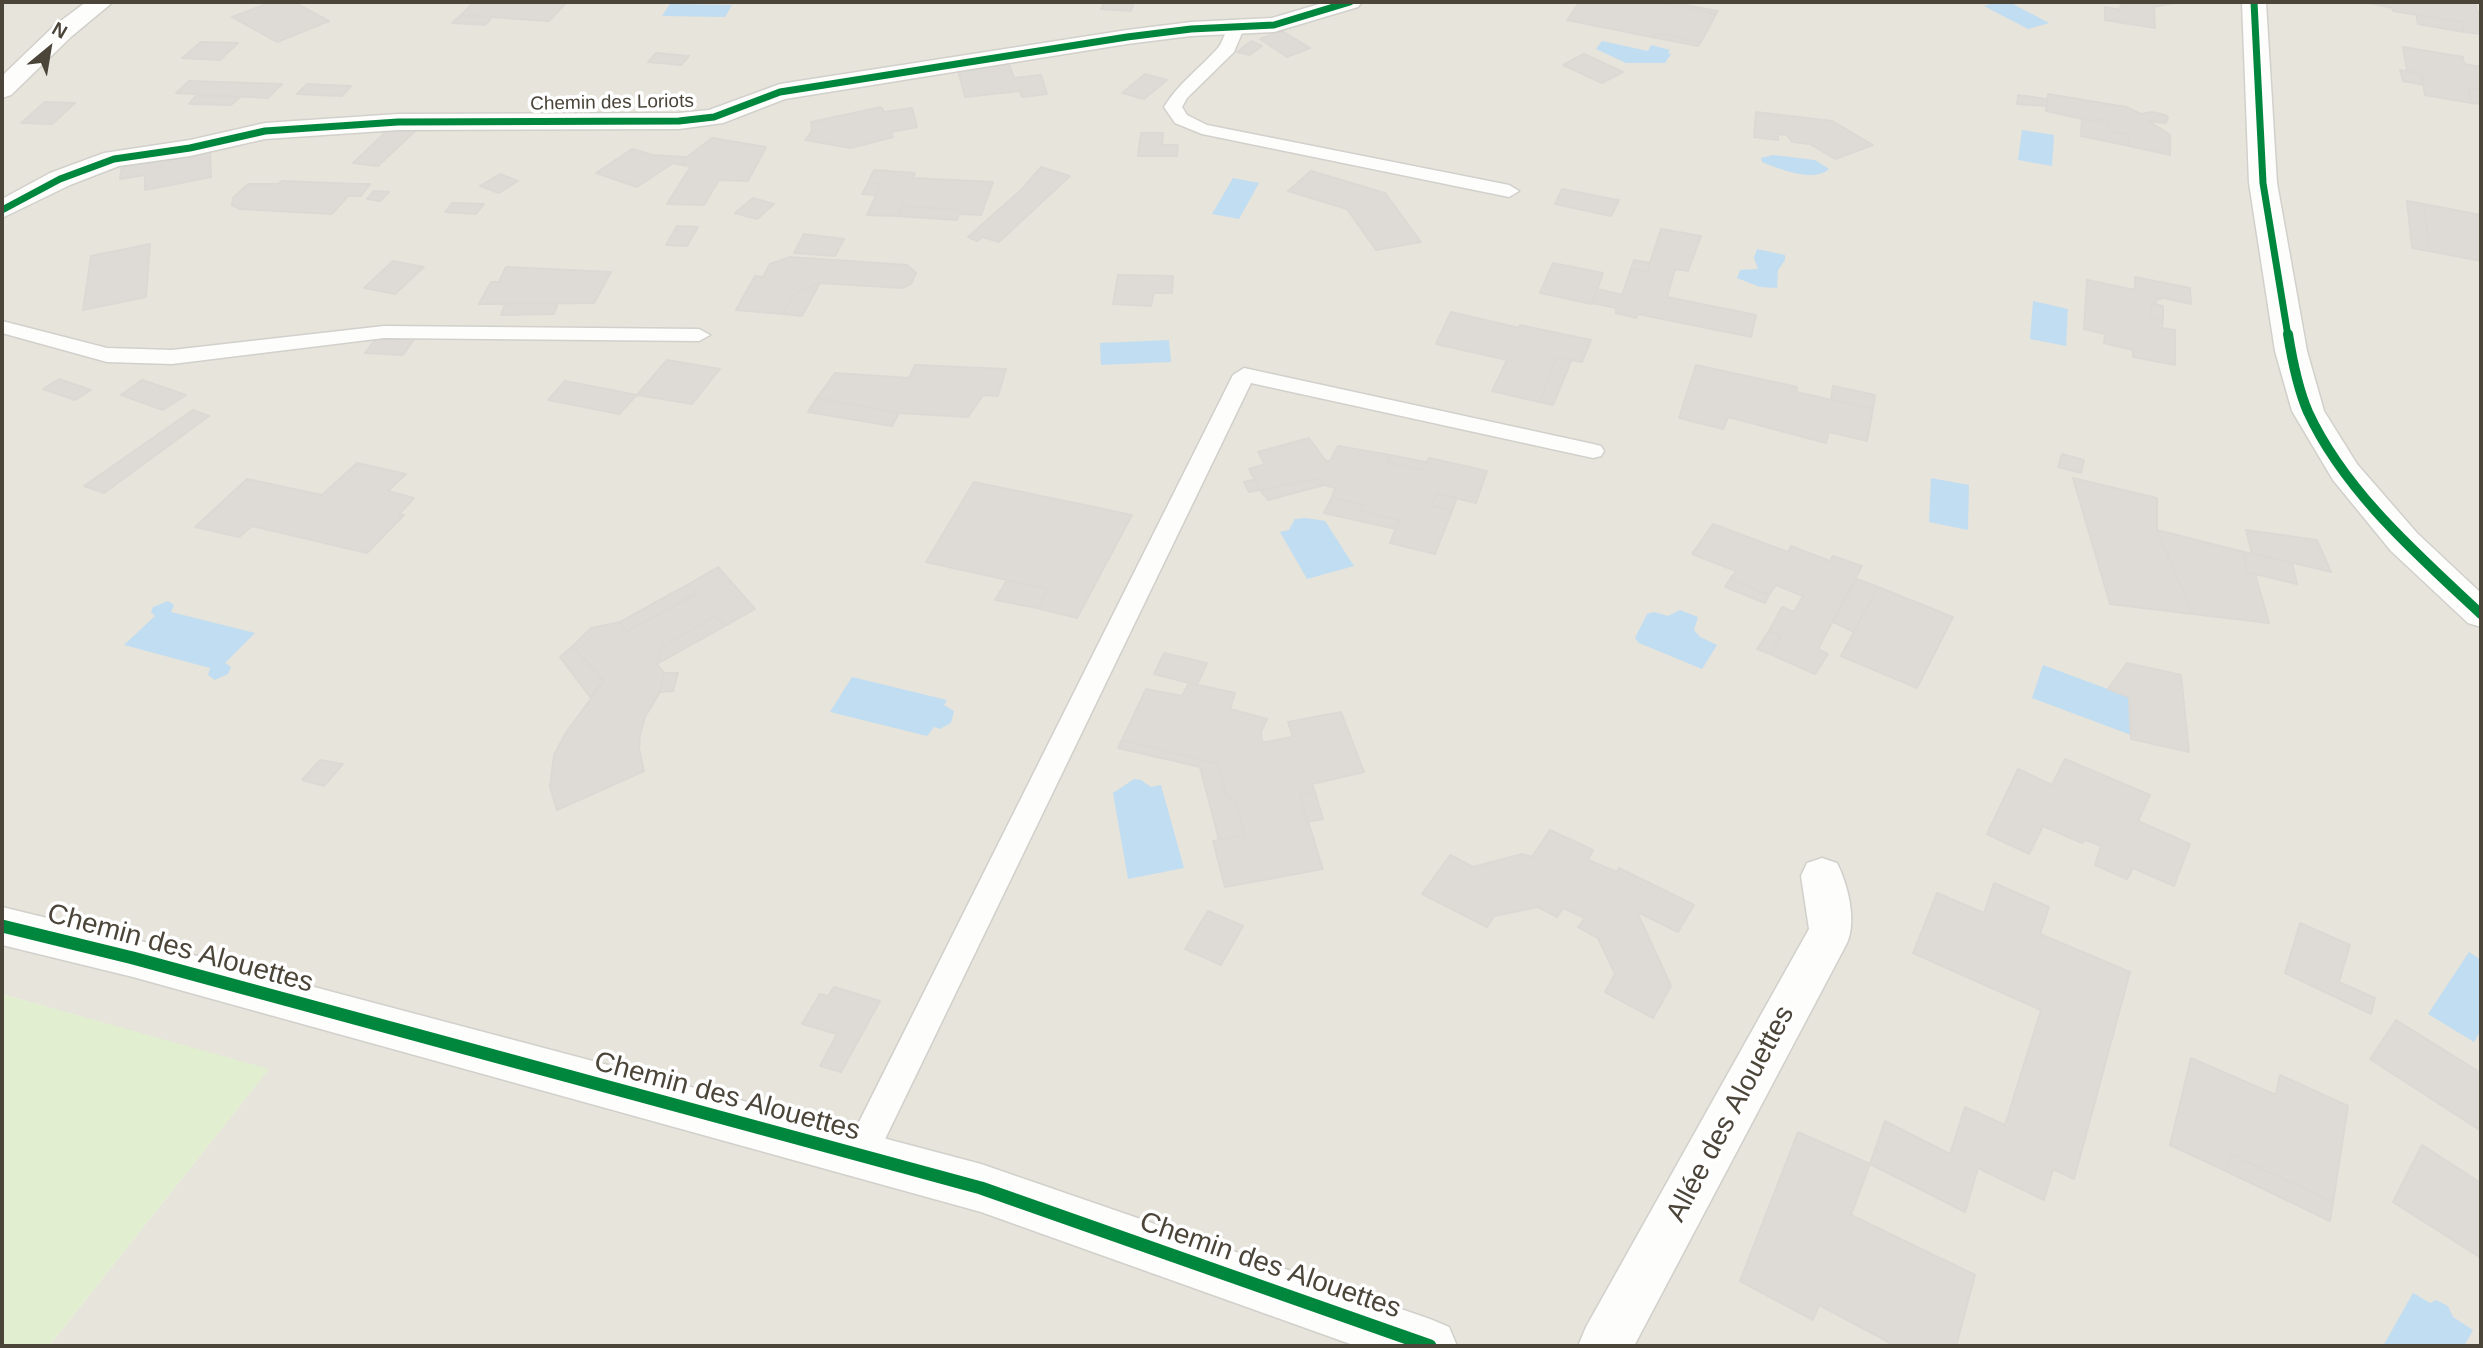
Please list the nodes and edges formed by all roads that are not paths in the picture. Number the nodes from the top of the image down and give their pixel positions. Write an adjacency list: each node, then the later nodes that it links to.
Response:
1 (102, 2): 5 (street)
2 (1350, 2): 4 (street, Chemin des Loriots)
3 (2254, 2): 11 (street)
4 (1236, 28): 6 (lane); 7 (street, Chemin des Loriots)
5 (2, 90)
6 (1508, 191)
7 (2, 210)
8 (2, 327): 9 (lane)
9 (699, 335)
10 (1593, 451): 14 (lane)
11 (2481, 614)
12 (1822, 876): 16 (street, Allée des Alouettes)
13 (2, 926): 14 (street, Chemin des Alouettes)
14 (859, 1157): 15 (street, Chemin des Alouettes)
15 (1430, 1346)
16 (1605, 1346)

